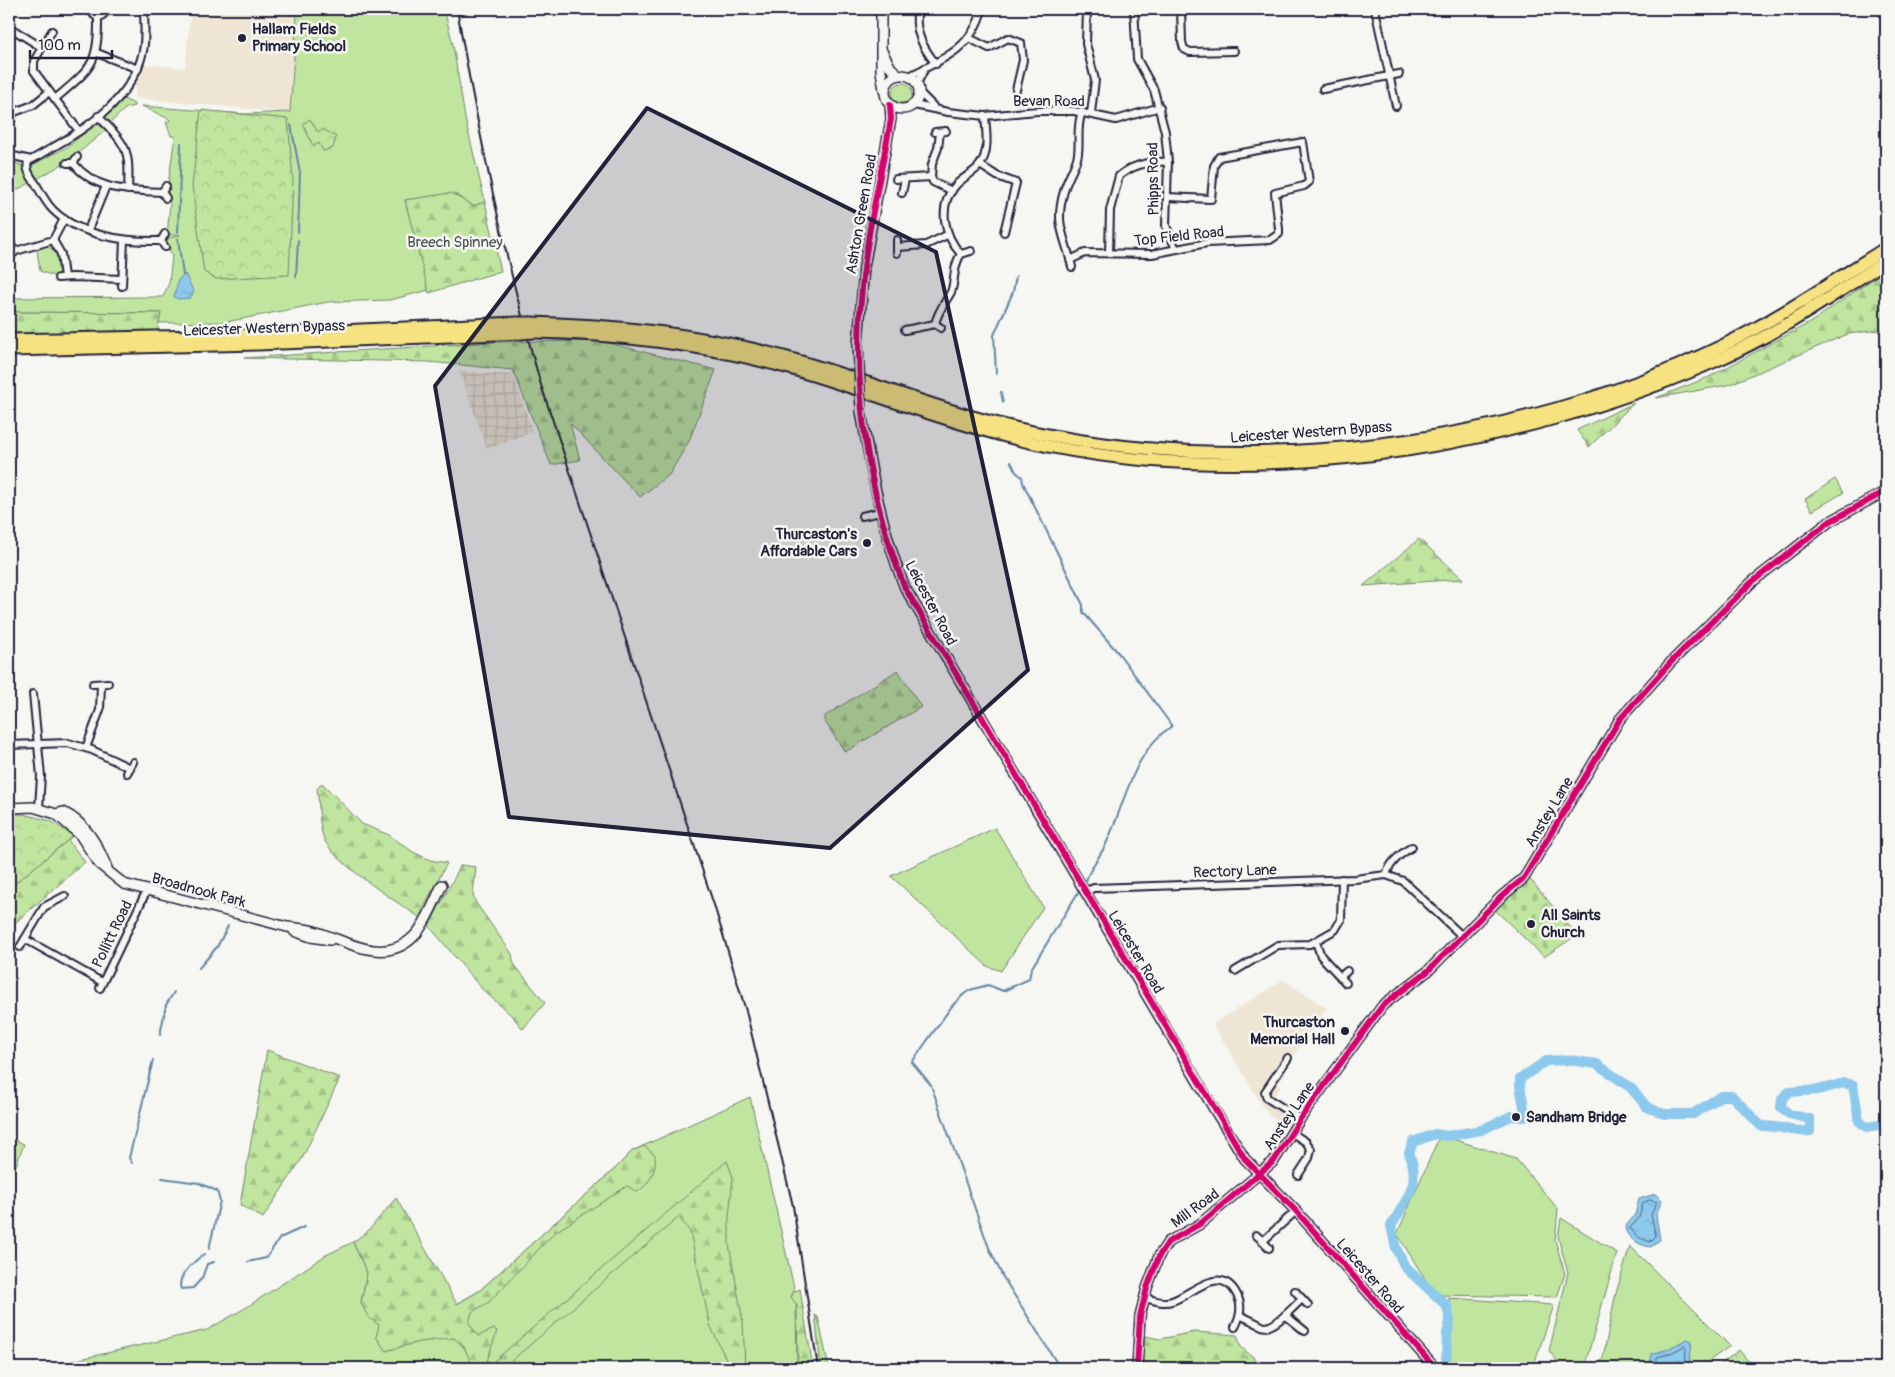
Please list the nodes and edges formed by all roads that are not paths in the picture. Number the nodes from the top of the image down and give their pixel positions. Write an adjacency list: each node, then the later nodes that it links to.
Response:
1 (144, 9): 19 (street)
2 (881, 9): 14 (street, Ashton Green Road)
3 (918, 9): 17 (street)
4 (982, 9): 12 (street)
5 (1087, 9): 35 (street)
6 (1134, 9): 32 (street, Phipps Road)
7 (1181, 9): 15 (street)
8 (1375, 9): 22 (street)
9 (98, 15): 16 (street)
10 (9, 27): 13 (street)
11 (52, 31): 13 (street)
12 (969, 38): 17 (street); 26 (street)
13 (42, 48): 27 (street)
14 (881, 49): 21 (street); 25 (street, Ashton Green Road)
15 (1234, 51)
16 (97, 53): 19 (street); 28 (street)
17 (936, 64): 18 (street)
18 (925, 68): 21 (street); 23 (street)
19 (138, 69): 37 (street)
20 (1399, 74): 22 (street)
21 (904, 75): 23 (street); 25 (street)
22 (1390, 76): 24 (street); 30 (street)
23 (918, 88): 31 (street, Ashton Green Road); 33 (street)
24 (1323, 89)
25 (884, 90): 29 (street, Ashton Green Road)
26 (1016, 90)
27 (49, 92): 28 (street); 36 (street)
28 (55, 99): 39 (street)
29 (890, 105): 31 (street); 41 (street, Ashton Green Road)
30 (1396, 106)
31 (910, 107): 33 (street, Bevan Road); 41 (street, Ashton Green Road)
32 (1160, 107): 35 (street, Bevan Road); 45 (street, Phipps Road)
33 (936, 109): 38 (street, Bevan Road)
34 (1082, 112): 35 (street, Bevan Road); 38 (street, Bevan Road); 69 (street, Top Field Road)
35 (1091, 113)
36 (11, 114)
37 (98, 116): 39 (street); 51 (street)
38 (985, 116): 46 (street)
39 (79, 131): 43 (street)
40 (940, 132): 47 (street)
41 (888, 137): 78 (street, Ashton Green Road, bridge)
42 (9, 155): 43 (street)
43 (29, 160): 56 (street)
44 (72, 161): 50 (street)
45 (1168, 162): 55 (street, Phipps Road); 69 (street)
46 (980, 165): 52 (street); 58 (street)
47 (931, 177): 49 (street); 52 (street)
48 (896, 179): 49 (street)
49 (905, 179): 54 (street)
50 (106, 186): 51 (street); 57 (street)
51 (128, 190): 53 (street)
52 (952, 191): 60 (street)
53 (165, 192)
54 (902, 193)
55 (1167, 197): 66 (street, Phipps Road); 66 (street, Top Field Road)
56 (64, 219): 57 (street); 62 (street)
57 (88, 230): 63 (street)
58 (1004, 232)
59 (165, 234): 63 (street)
60 (947, 235): 64 (street); 70 (street)
61 (9, 240): 68 (street)
62 (53, 240): 63 (street); 68 (street)
63 (124, 240)
64 (897, 247)
65 (1886, 248): 73 (highway, Leicester Western Bypass)
66 (1176, 249): 69 (street, Top Field Road)
67 (971, 251): 70 (street)
68 (11, 253)
69 (1109, 253)
70 (961, 254): 74 (street)
71 (1886, 261): 73 (highway, Leicester Western Bypass)
72 (519, 328): 73 (highway, bridge); 75 (highway, Leicester Western Bypass); 76 (highway, Leicester Western Bypass)
73 (533, 328)
74 (905, 330)
75 (9, 340)
76 (9, 350)
77 (1886, 490): 95 (street, Anstey Lane)
78 (880, 509): 79 (street); 93 (street, Leicester Road)
79 (862, 516)
80 (108, 683): 84 (street)
81 (33, 694): 82 (street)
82 (39, 743): 83 (street); 84 (street); 87 (street)
83 (9, 745)
84 (86, 748): 85 (street)
85 (130, 768)
86 (9, 808): 87 (street, Broadnook Park)
87 (38, 808): 92 (street, Broadnook Park)
88 (1412, 847): 89 (street)
89 (1386, 875): 90 (street, Rectory Lane); 95 (street)
90 (1342, 879): 93 (street, Rectory Lane); 97 (street)
91 (442, 885): 92 (street, Broadnook Park)
92 (147, 890): 96 (street, Pollitt Road)
93 (1086, 891): 106 (street, Leicester Road)
94 (63, 895): 96 (street)
95 (1462, 936): 104 (street, Anstey Lane)
96 (25, 939): 98 (street)
97 (1316, 942): 100 (street); 101 (street)
98 (20, 947)
99 (1347, 971): 101 (street)
100 (1234, 972)
101 (1340, 977): 102 (street)
102 (1346, 983)
103 (1288, 1058): 104 (street)
104 (1300, 1119): 105 (street, Anstey Lane)
105 (1292, 1133): 106 (street, Anstey Lane); 107 (street)
106 (1258, 1172): 108 (street, Leicester Road); 113 (street, Mill Road)
107 (1298, 1175)
108 (1296, 1211): 110 (street); 121 (street, Leicester Road)
109 (1256, 1235): 110 (street)
110 (1263, 1241): 111 (street)
111 (1269, 1248)
112 (1295, 1291): 114 (street)
113 (1145, 1298): 117 (street); 120 (street, Mill Road)
114 (1302, 1299): 115 (street); 116 (street)
115 (1308, 1305)
116 (1285, 1315): 117 (street); 119 (street)
117 (1241, 1316): 118 (street)
118 (1236, 1327)
119 (1305, 1330)
120 (1138, 1364)
121 (1434, 1368)

